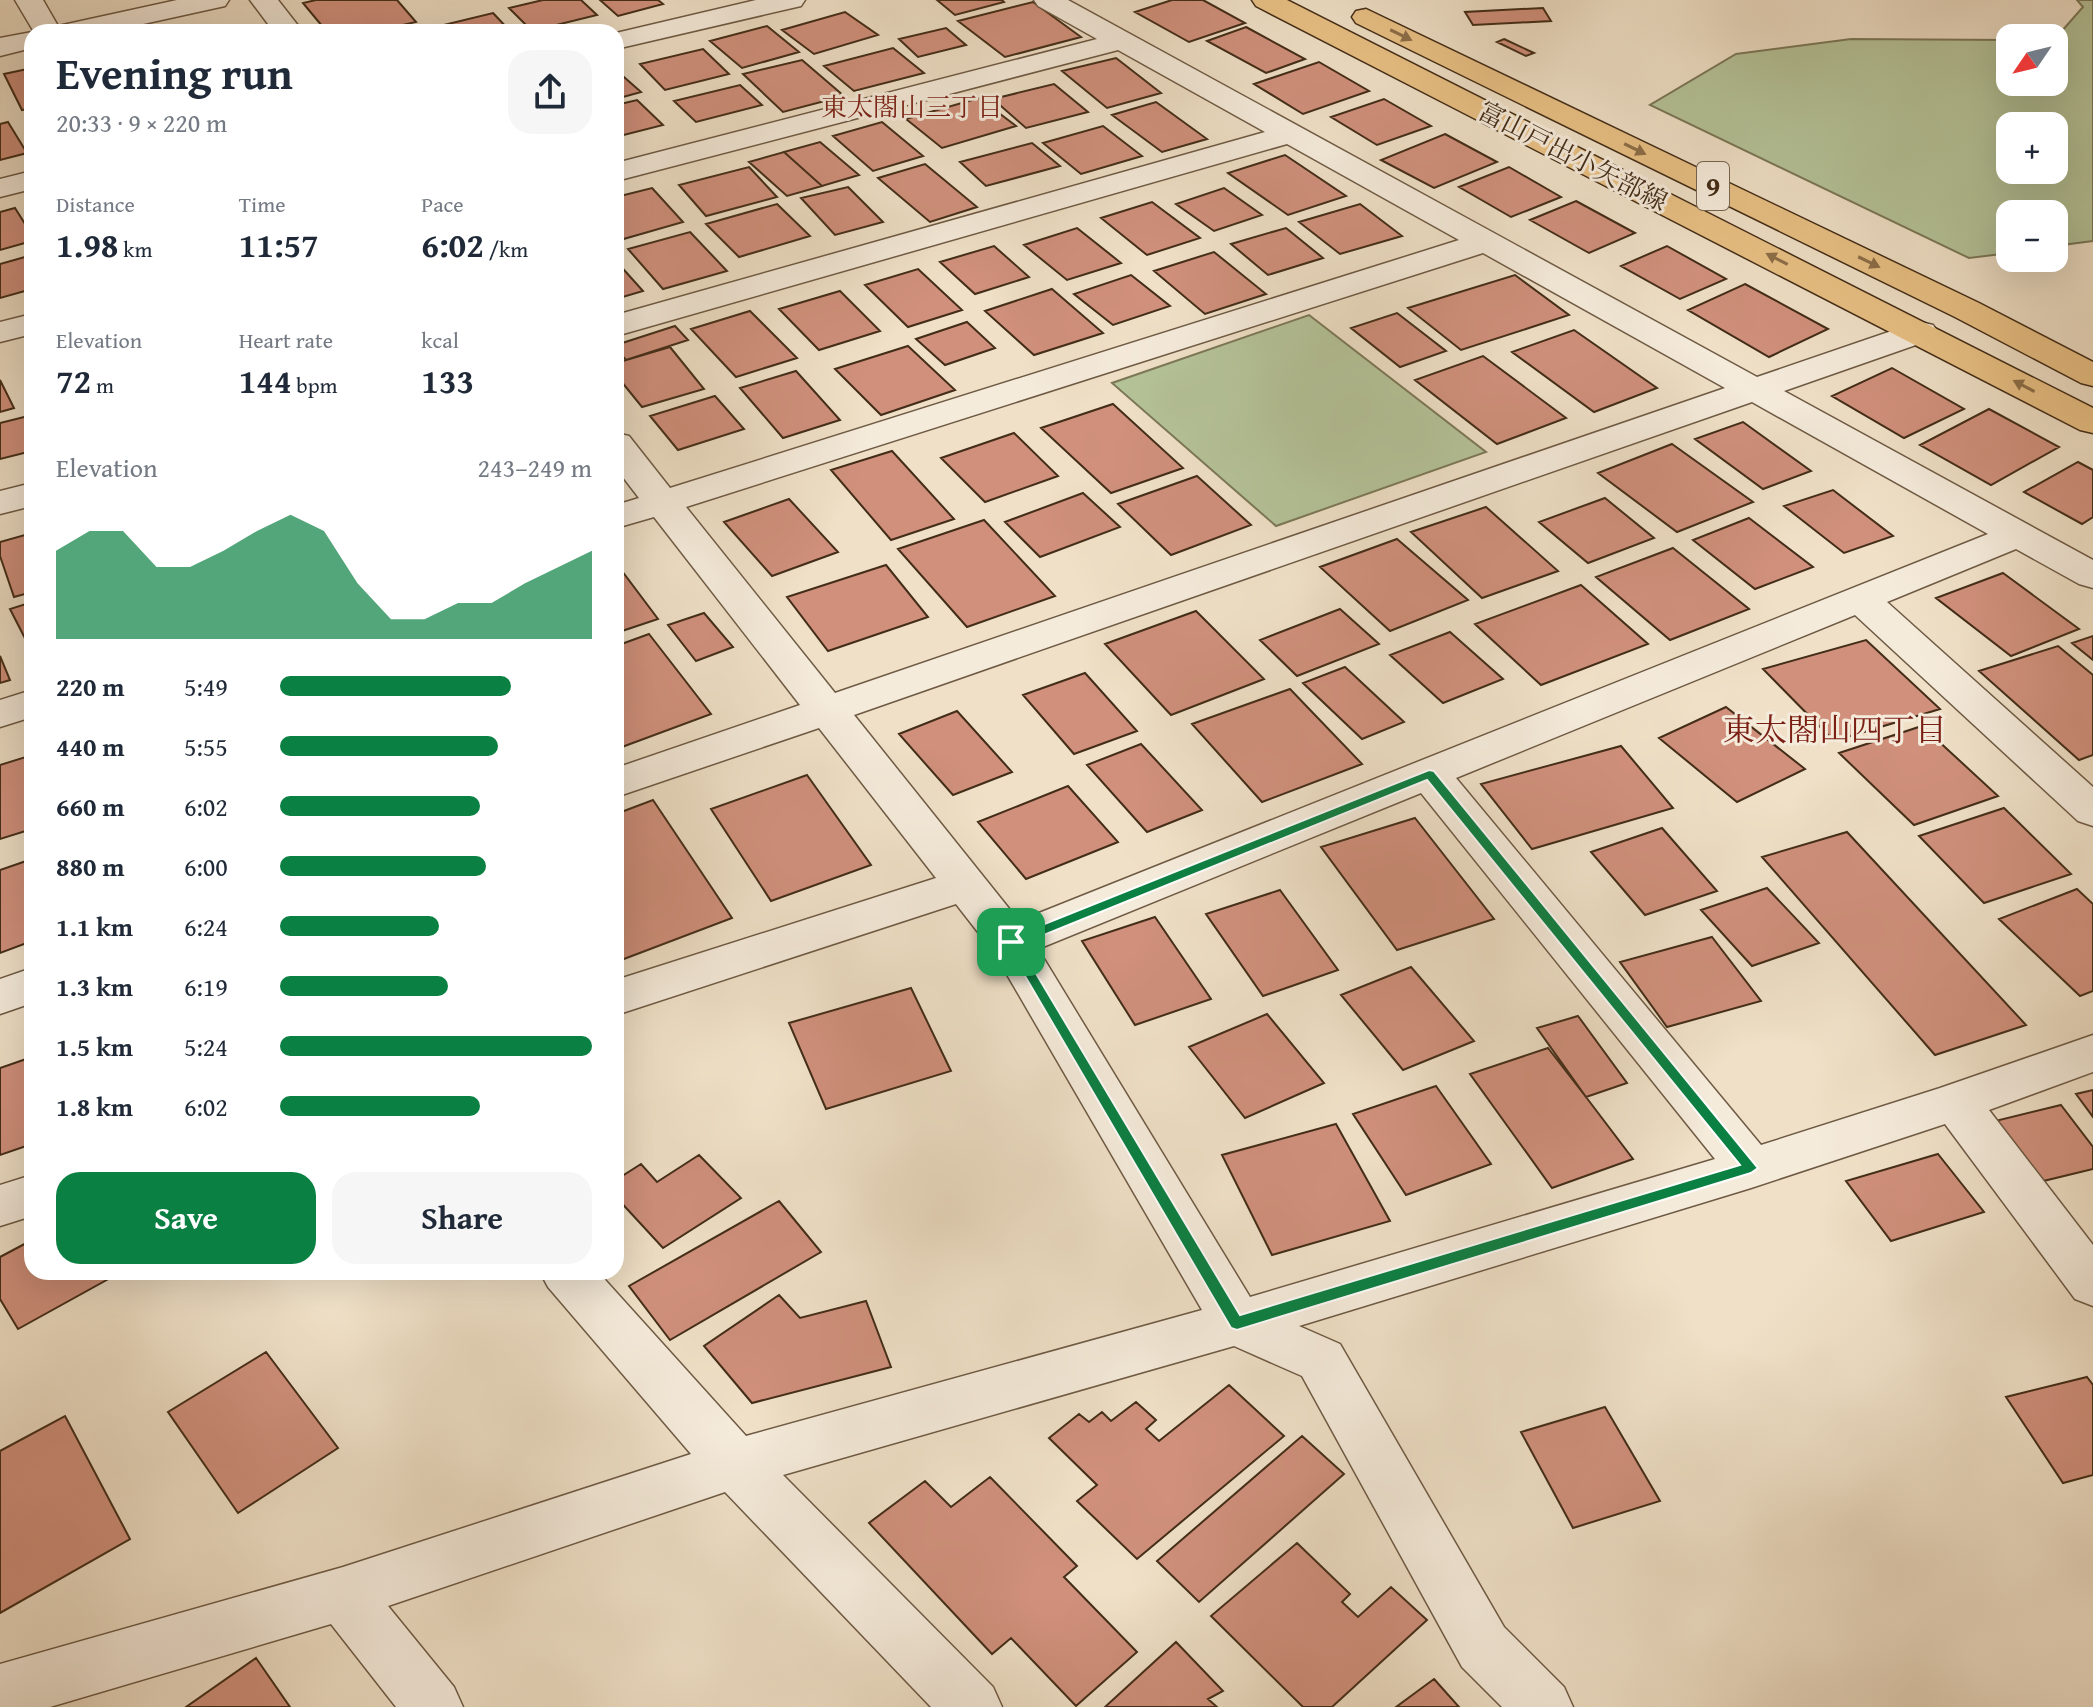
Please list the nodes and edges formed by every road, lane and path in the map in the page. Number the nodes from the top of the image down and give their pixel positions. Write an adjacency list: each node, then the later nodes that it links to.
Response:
1 (29, 0): 8 (street)
2 (215, 0): 9 (street)
3 (264, 0): 10 (street)
4 (791, 0): 11 (street)
5 (1048, 0): 12 (street)
6 (1266, 0): 23 (main road, 富山戸出小矢部線 / 9, one-way to 6)
7 (1345, 7): 24 (main road, 富山戸出小矢部線 / 9, one-way to 24)
8 (43, 24)
9 (105, 24)
10 (283, 24)
11 (624, 39)
12 (1121, 41): 15 (street); 16 (street)
13 (24, 42): 14 (street)
14 (0, 47)
15 (1290, 134): 19 (street); 20 (street)
16 (624, 170)
17 (24, 182): 18 (street)
18 (0, 188)
19 (1485, 242): 25 (street); 30 (street)
20 (624, 324)
21 (24, 326): 22 (street)
22 (0, 332)
23 (1921, 332): 25 (street); 26 (main road, 富山戸出小矢部線 / 9, one-way to 23)
24 (2093, 376)
25 (1753, 390): 32 (street); 36 (street)
26 (2093, 422)
27 (624, 454): 30 (street)
28 (24, 496): 29 (street)
29 (0, 503)
30 (662, 503): 31 (street); 36 (street)
31 (624, 515)
32 (2018, 535): 33 (street); 34 (street)
33 (2093, 576)
34 (1861, 599): 38 (street); 40 (street)
35 (24, 706): 37 (street)
36 (827, 710): 39 (street); 41 (street)
37 (0, 714)
38 (1429, 774): 42 (street); 48 (street)
39 (624, 780)
40 (2093, 811)
41 (965, 885): 42 (street); 44 (street)
42 (1011, 942): 53 (street)
43 (24, 988): 45 (street)
44 (624, 995)
45 (0, 997)
46 (2093, 1053): 47 (street)
47 (1956, 1102): 48 (street); 52 (street)
48 (1751, 1168): 53 (street)
49 (24, 1198): 50 (street)
50 (0, 1206)
51 (573, 1280): 54 (street)
52 (2093, 1284)
53 (1237, 1323): 54 (street); 59 (street)
54 (735, 1464): 55 (street); 58 (street)
55 (343, 1594): 56 (street); 57 (street)
56 (0, 1693)
57 (433, 1707)
58 (972, 1707)
59 (1543, 1707)

